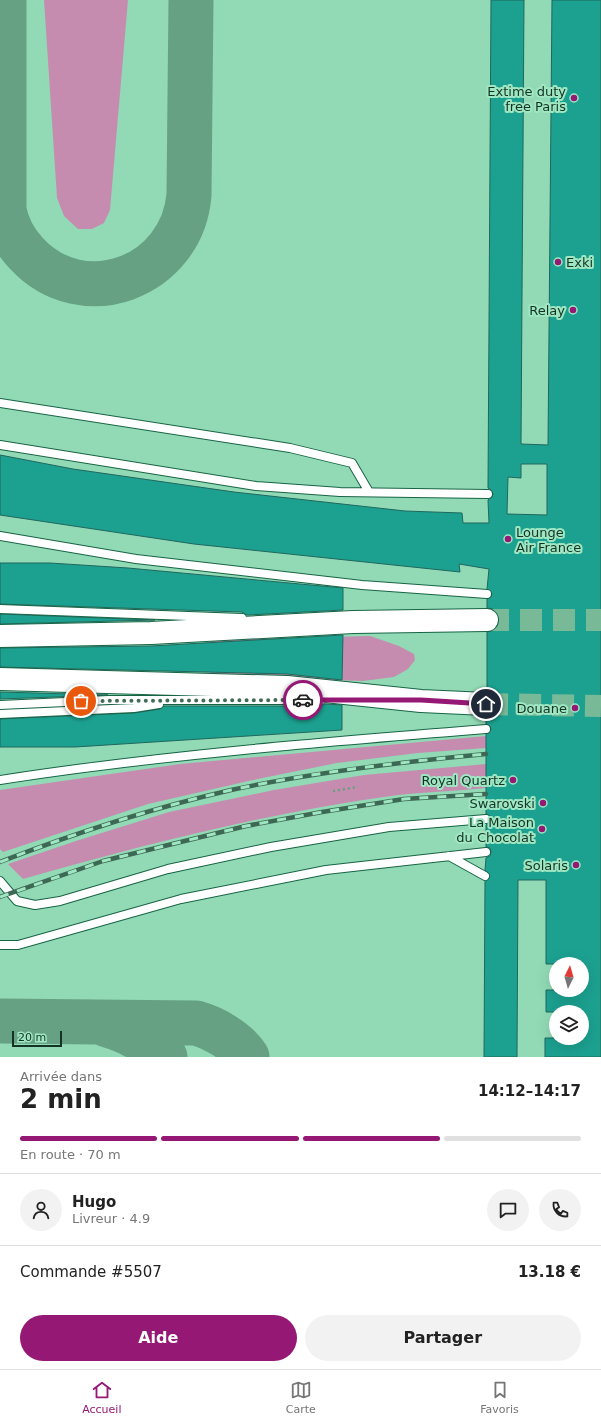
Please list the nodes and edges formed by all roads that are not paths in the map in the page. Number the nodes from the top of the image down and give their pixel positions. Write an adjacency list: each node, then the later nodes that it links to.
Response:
1 (0, 403): 3 (lane)
2 (0, 445): 3 (lane)
3 (369, 492): 4 (lane)
4 (488, 494)
5 (0, 536): 6 (lane)
6 (487, 594)
7 (0, 603): 9 (lane)
8 (0, 609): 9 (lane)
9 (15, 610): 11 (lane)
10 (487, 620): 11 (main road)
11 (353, 622): 12 (main road)
12 (0, 636)
13 (0, 679): 15 (main road)
14 (184, 700): 15 (lane); 17 (lane); 18 (lane)
15 (421, 700): 16 (main road)
16 (486, 704)
17 (0, 705)
18 (0, 714)
19 (486, 729): 20 (lane)
20 (0, 780)
21 (486, 819): 25 (lane)
22 (486, 852): 23 (lane)
23 (448, 856): 24 (lane); 26 (lane)
24 (485, 876)
25 (0, 882)
26 (0, 945)

